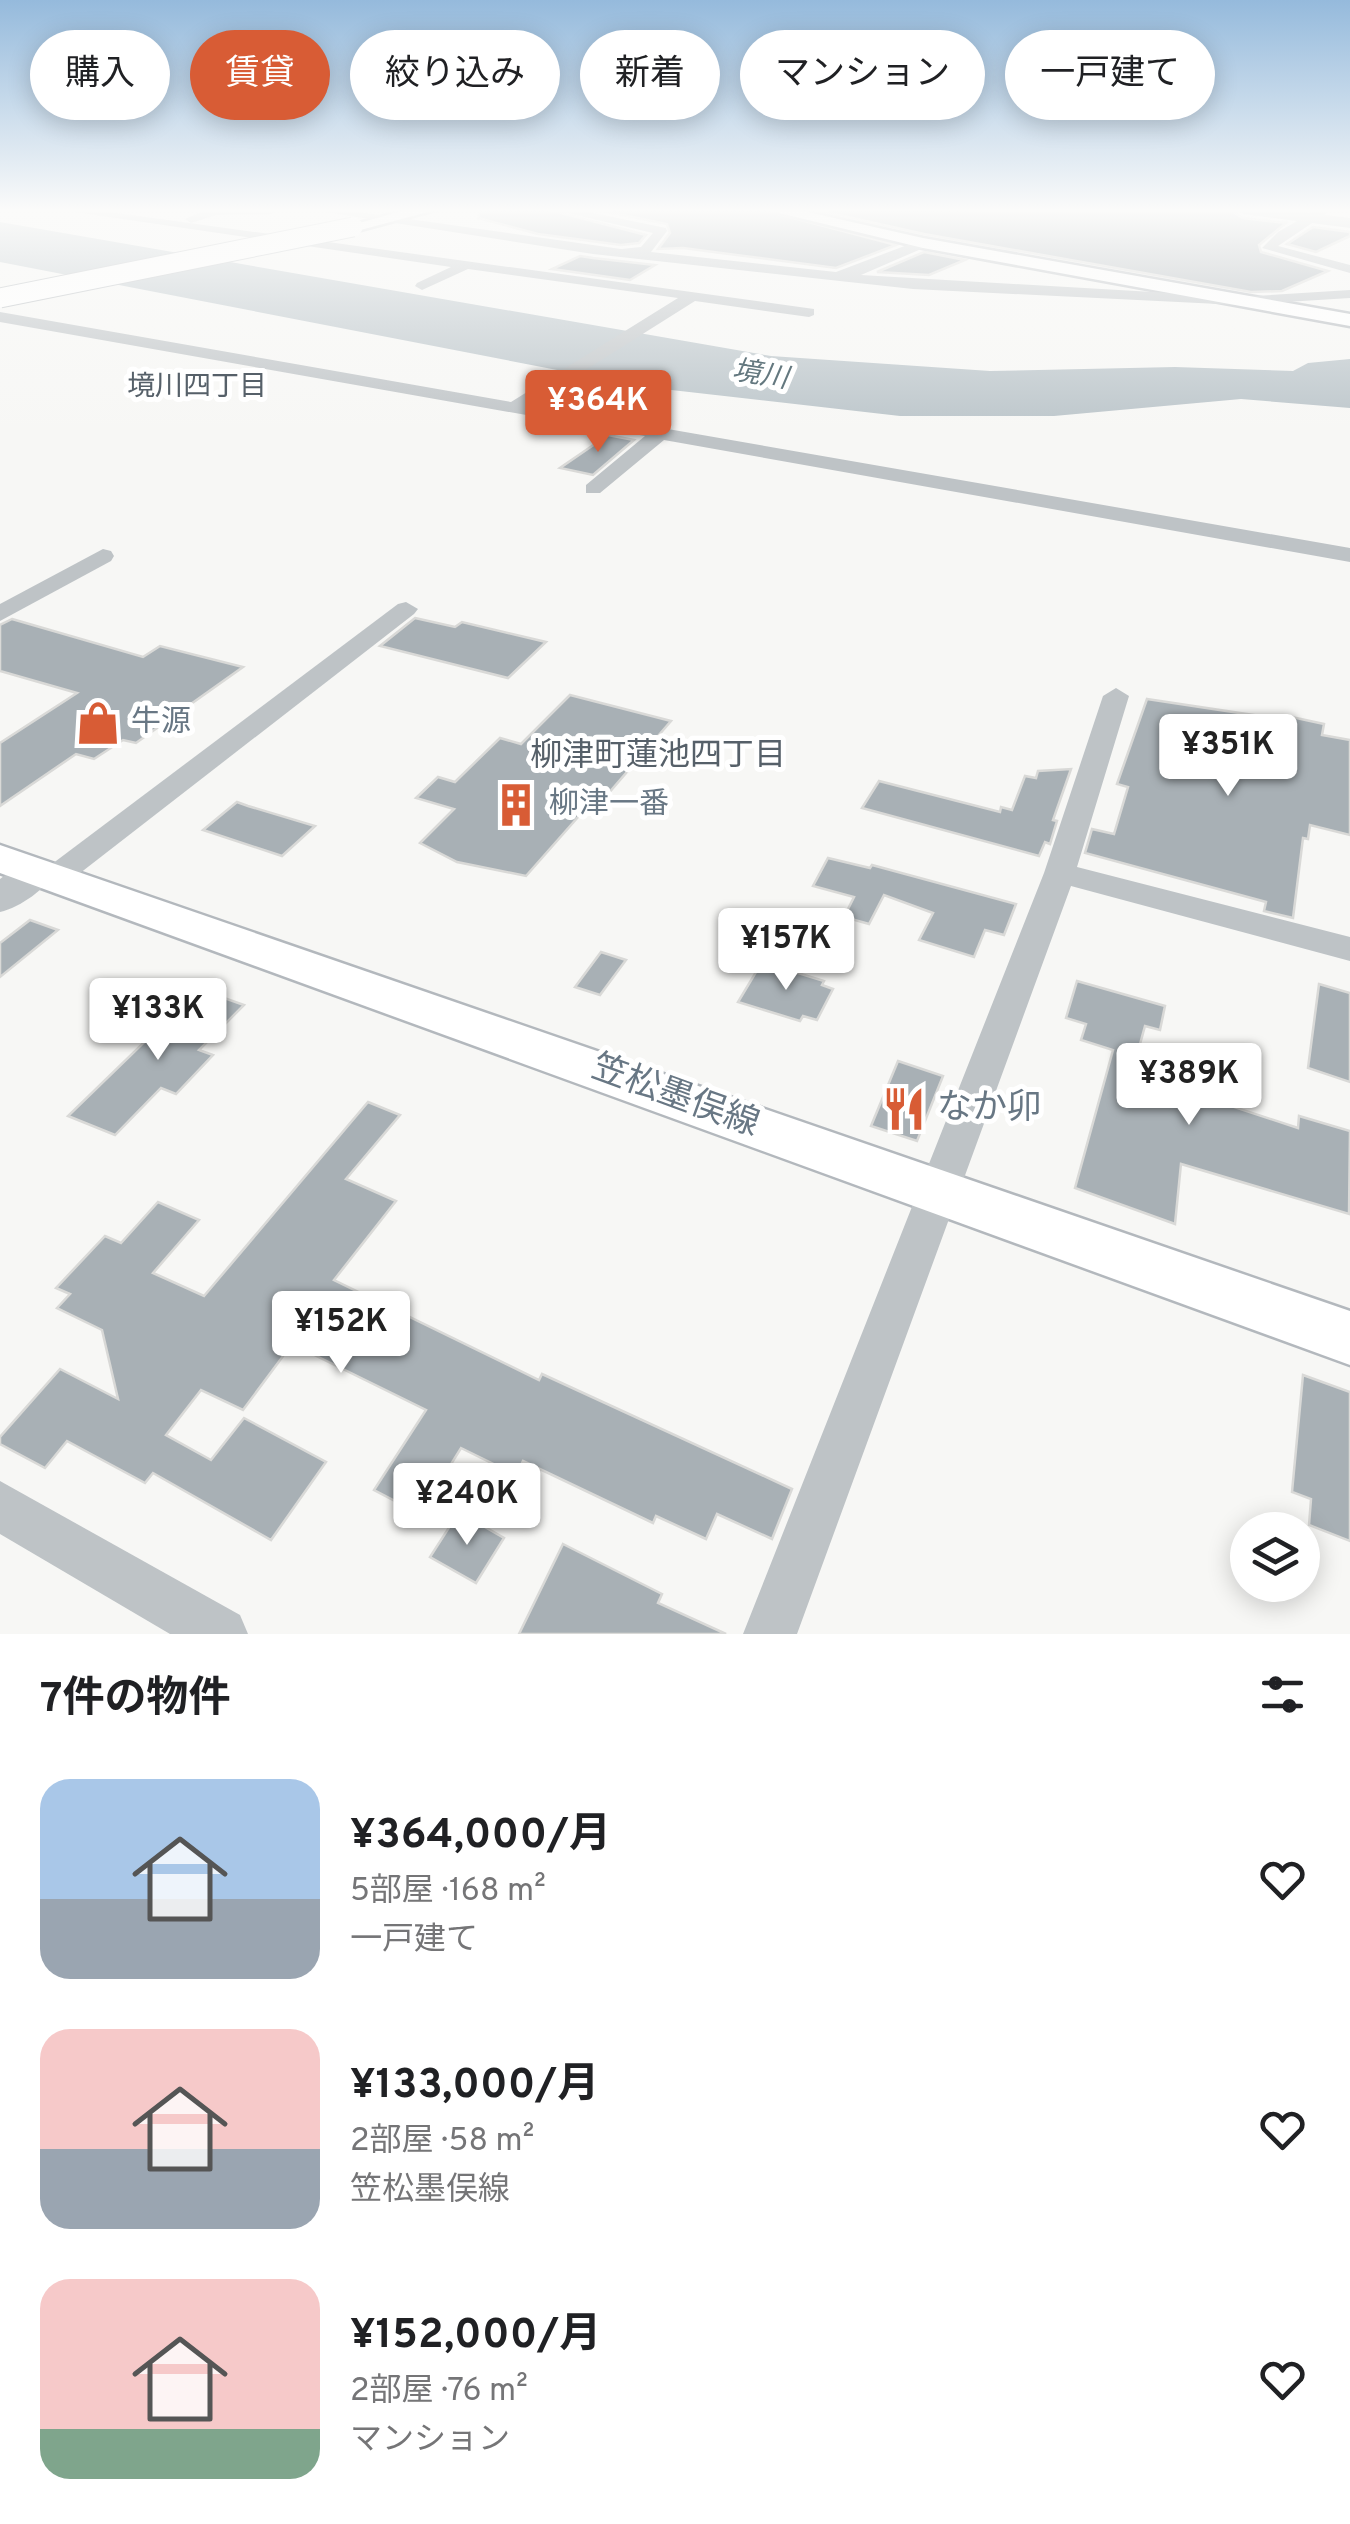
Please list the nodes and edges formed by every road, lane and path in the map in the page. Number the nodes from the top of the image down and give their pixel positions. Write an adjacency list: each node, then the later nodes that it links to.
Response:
1 (64, 285): 7 (main road, bridge)
2 (613, 285): 6 (street)
3 (918, 285): 8 (street)
4 (1155, 285): 8 (main road)
5 (1350, 294): 8 (street)
6 (692, 296): 9 (street); 12 (street)
7 (0, 298)
8 (1239, 301): 11 (main road)
9 (809, 312)
10 (0, 316): 12 (street)
11 (1350, 320)
12 (515, 407): 13 (street)
13 (660, 433): 14 (street); 15 (street)
14 (593, 489)
15 (1350, 555)
16 (103, 556): 18 (street)
17 (406, 609): 21 (street)
18 (0, 614)
19 (1116, 696): 20 (street)
20 (1060, 873): 22 (street); 23 (street)
21 (23, 876): 23 (main road, 笠松墨俣線)
22 (1350, 949)
23 (940, 1191): 24 (main road, 笠松墨俣線); 27 (street)
24 (1350, 1338)
25 (0, 1506): 26 (street)
26 (221, 1634)
27 (770, 1634)

